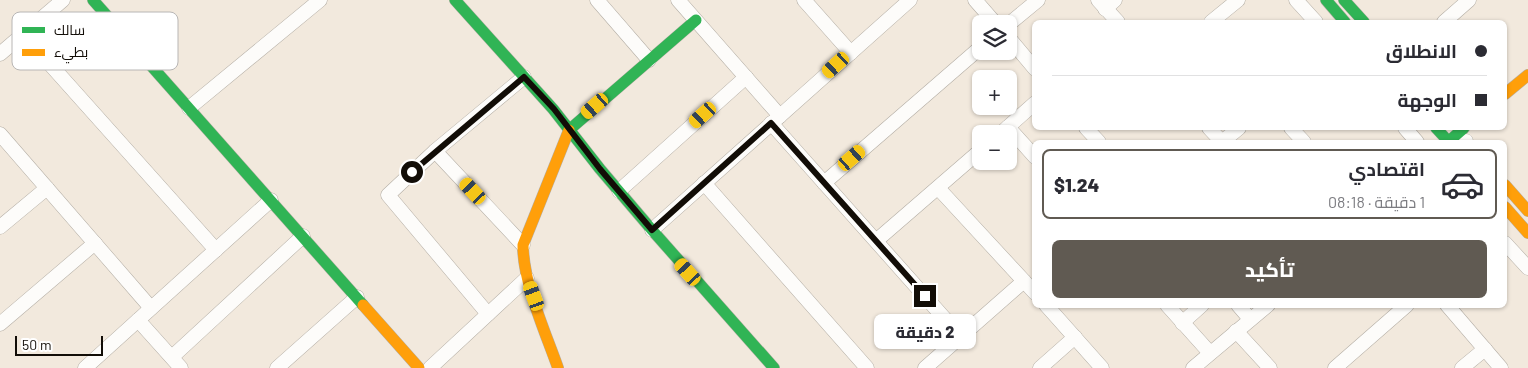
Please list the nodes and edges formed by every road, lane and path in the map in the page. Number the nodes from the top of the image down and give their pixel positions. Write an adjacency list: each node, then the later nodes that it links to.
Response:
1 (63, 0): 17 (street)
2 (92, 0): 18 (street)
3 (320, 0): 42 (street)
4 (455, 0): 38 (street)
5 (597, 0): 33 (street)
6 (678, 0): 21 (street)
7 (804, 0): 30 (street)
8 (910, 0): 30 (street)
9 (975, 0): 19 (street)
10 (1038, 0): 20 (street)
11 (1238, 0): 23 (street)
12 (1296, 0): 24 (street)
13 (1326, 0): 25 (street)
14 (1469, 0): 27 (street)
15 (1348, 1): 26 (street)
16 (1106, 3): 22 (street)
17 (49, 12)
18 (103, 12)
19 (988, 15)
20 (1017, 17)
21 (696, 20): 33 (street); 39 (street)
22 (1117, 20)
23 (1213, 20)
24 (1314, 20)
25 (1343, 20)
26 (1362, 20)
27 (1446, 20)
28 (12, 44): 31 (street)
29 (1017, 47): 34 (street)
30 (851, 53): 43 (street)
31 (0, 54)
32 (972, 55): 64 (street)
33 (649, 60): 45 (street)
34 (1032, 65)
35 (55, 70): 80 (street)
36 (155, 70): 42 (street)
37 (1528, 75): 40 (street)
38 (524, 77): 45 (street); 60 (street)
39 (746, 77): 43 (street); 68 (street)
40 (1507, 92)
41 (1032, 106): 44 (street)
42 (189, 108): 69 (street)
43 (776, 119): 63 (street); 64 (street)
44 (1010, 125)
45 (568, 129): 68 (street); 78 (street)
46 (1088, 130): 53 (street)
47 (1211, 130): 54 (street)
48 (1237, 130): 55 (street)
49 (1293, 130): 56 (street)
50 (1407, 130): 57 (street)
51 (1438, 130): 58 (street)
52 (0, 134): 66 (street)
53 (1097, 140)
54 (1220, 140)
55 (1224, 140)
56 (1302, 140)
57 (1415, 140)
58 (1446, 140)
59 (1017, 141): 61 (street)
60 (435, 151): 78 (street); 94 (street)
61 (1032, 154)
62 (972, 158): 67 (street)
63 (704, 183): 73 (street); 112 (street)
64 (824, 183): 76 (street)
65 (1507, 187): 71 (street)
66 (47, 188): 72 (street); 77 (street)
67 (939, 188): 76 (street); 83 (street)
68 (619, 191): 73 (street)
69 (271, 200): 75 (street); 80 (street)
70 (1507, 209): 74 (street)
71 (1528, 212)
72 (0, 227)
73 (652, 230): 111 (street)
74 (1528, 233)
75 (303, 236): 85 (street); 104 (street)
76 (877, 240): 100 (street)
77 (95, 243): 86 (street); 98 (street)
78 (523, 245): 82 (street)
79 (1507, 245): 81 (street)
80 (216, 250): 86 (street)
81 (1528, 268)
82 (527, 278): 94 (street); 110 (street)
83 (1024, 281): 84 (street); 100 (street)
84 (1032, 290)
85 (357, 296): 107 (street); 108 (street)
86 (151, 308): 96 (street)
87 (1049, 308): 101 (street)
88 (1169, 308): 97 (street)
89 (1199, 308): 97 (street)
90 (1241, 308): 95 (street)
91 (1264, 308): 95 (street)
92 (1404, 308): 118 (street)
93 (1450, 308): 102 (street)
94 (488, 314): 109 (street)
95 (1250, 319): 99 (street)
96 (138, 320): 104 (street); 105 (street)
97 (1182, 323): 103 (street)
98 (0, 324)
99 (1236, 331): 103 (street); 117 (street)
100 (961, 337): 113 (street)
101 (1075, 337): 114 (street); 115 (street)
102 (1485, 349): 119 (street); 120 (street)
103 (1210, 353): 116 (street)
104 (172, 357): 106 (street)
105 (85, 368)
106 (181, 368)
107 (277, 368)
108 (419, 368)
109 (430, 368)
110 (558, 368)
111 (774, 368)
112 (867, 368)
113 (925, 368)
114 (1040, 368)
115 (1102, 368)
116 (1193, 368)
117 (1270, 368)
118 (1334, 368)
119 (1462, 368)
120 (1501, 368)

